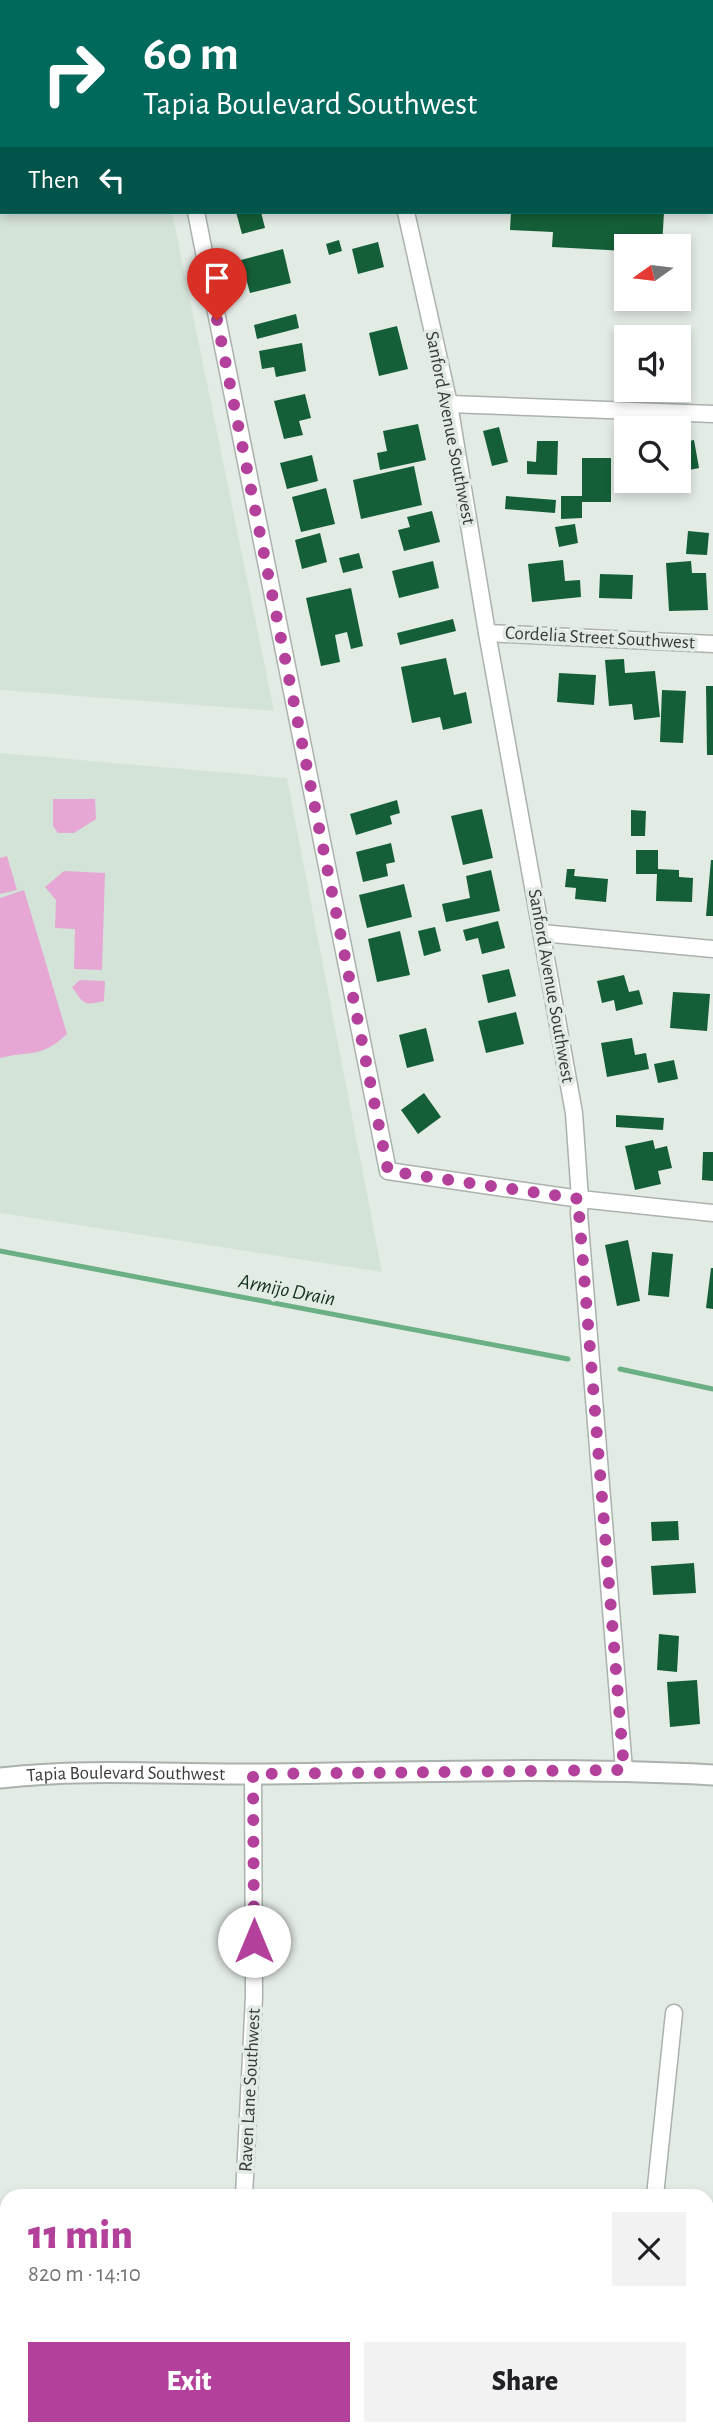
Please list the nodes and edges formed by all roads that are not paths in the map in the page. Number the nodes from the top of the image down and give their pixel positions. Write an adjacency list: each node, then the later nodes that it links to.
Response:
1 (195, 214): 9 (street)
2 (405, 214): 3 (street, Sanford Avenue Southwest)
3 (449, 404): 4 (street); 5 (street, Sanford Avenue Southwest)
4 (713, 414)
5 (487, 633): 6 (street, Cordelia Street Southwest); 7 (street, Sanford Avenue Southwest)
6 (713, 643)
7 (542, 933): 8 (street); 9 (street, Sanford Avenue Southwest)
8 (713, 949)
9 (580, 1199): 10 (street); 11 (street, Sanford Avenue Southwest)
10 (713, 1213)
11 (624, 1770): 12 (street, Tapia Boulevard Southwest); 13 (street, Tapia Boulevard Southwest)
12 (253, 1774): 14 (street, Tapia Boulevard Southwest); 16 (street, Raven Lane Southwest)
13 (713, 1774)
14 (0, 1778)
15 (674, 2012): 17 (street)
16 (244, 2189)
17 (656, 2189)

